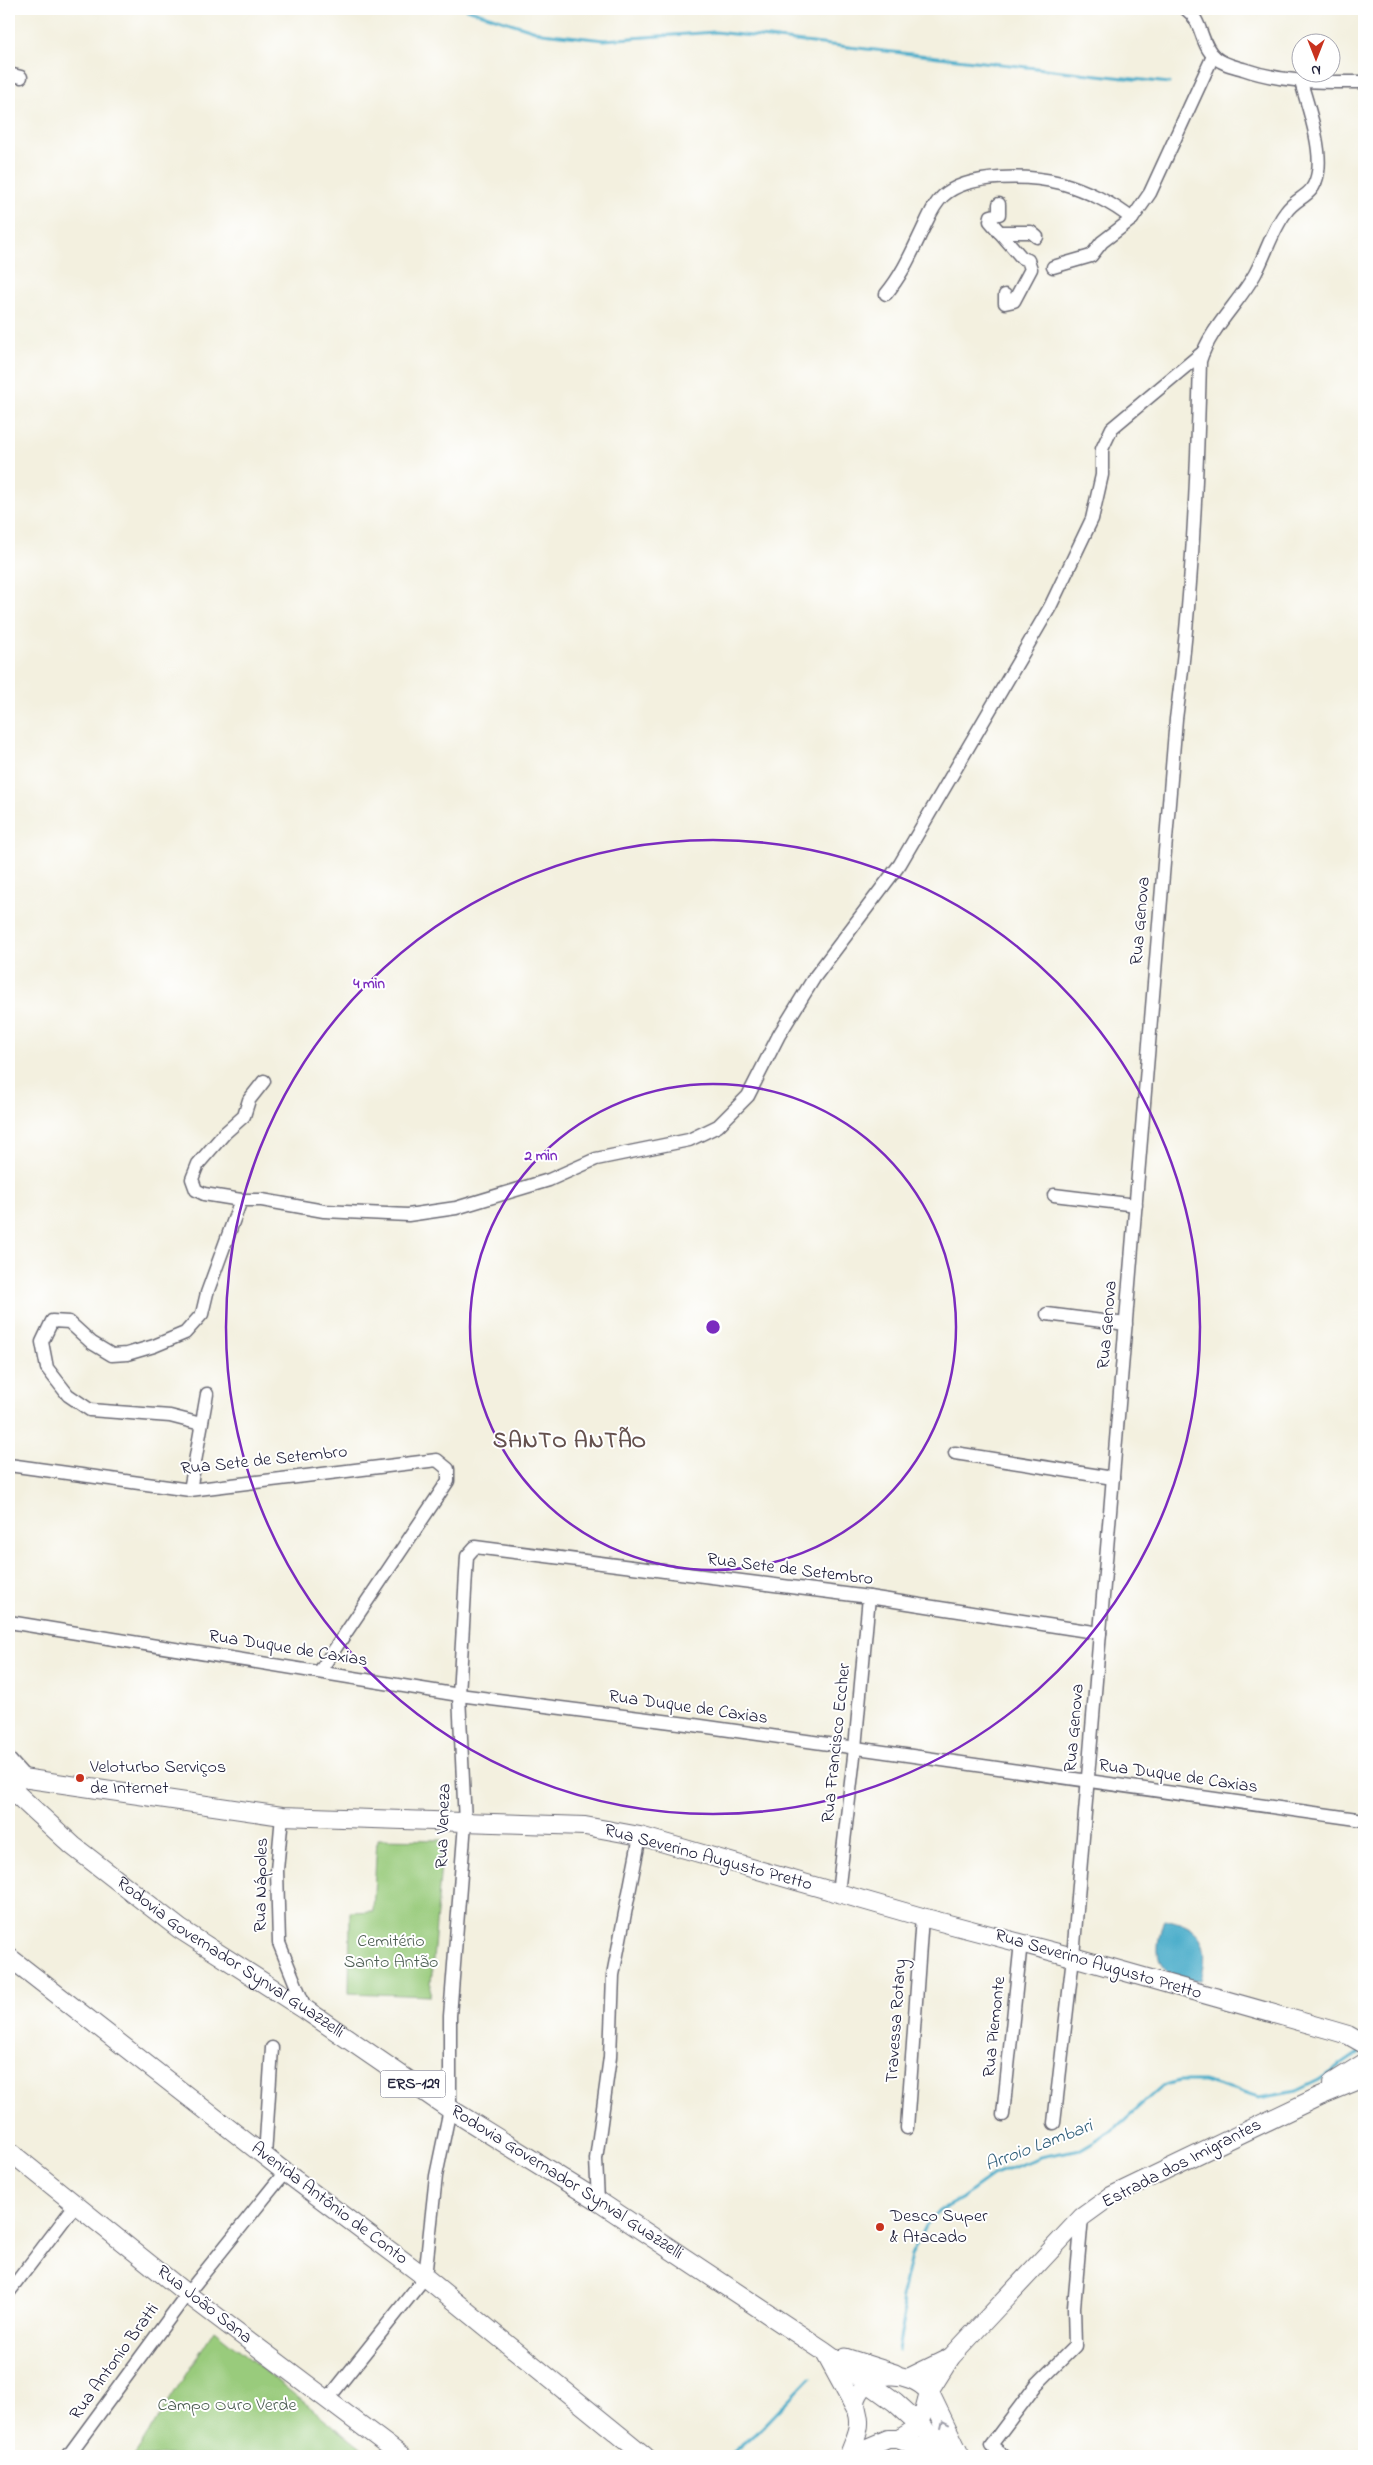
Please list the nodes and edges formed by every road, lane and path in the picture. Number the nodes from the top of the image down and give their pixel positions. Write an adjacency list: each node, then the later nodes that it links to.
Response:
1 (1186, 9): 2 (street)
2 (1213, 56): 3 (street); 8 (street)
3 (1290, 80)
4 (1301, 82): 14 (street)
5 (1340, 82): 6 (street)
6 (1364, 82)
7 (999, 204): 9 (street)
8 (1132, 219): 11 (street); 12 (street)
9 (1001, 236): 10 (street); 13 (street)
10 (1037, 237)
11 (1053, 267)
12 (886, 294)
13 (1005, 295)
14 (1203, 352): 17 (street); 18 (street, Rua Genova)
15 (264, 1081): 17 (street)
16 (1054, 1195): 18 (street)
17 (241, 1200): 22 (street)
18 (1136, 1205): 20 (street, Rua Genova)
19 (1047, 1314): 20 (street)
20 (1126, 1324): 25 (street, Rua Genova)
21 (207, 1394): 22 (street)
22 (201, 1424): 26 (street)
23 (955, 1453): 25 (street)
24 (9, 1465): 26 (street, Rua Sete de Setembro)
25 (1113, 1478): 30 (street, Rua Genova)
26 (190, 1490): 31 (street, Rua Sete de Setembro)
27 (475, 1547): 28 (street, Rua Sete de Setembro); 32 (street, Rua Veneza)
28 (869, 1597): 30 (street, Rua Sete de Setembro); 33 (street, Rua Francisco Eccher)
29 (9, 1622): 31 (street, Rua Duque de Caxias)
30 (1100, 1632): 37 (street, Rua Genova)
31 (320, 1671): 32 (street, Rua Duque de Caxias)
32 (459, 1695): 33 (street, Rua Duque de Caxias); 41 (street, Rua Veneza)
33 (855, 1748): 37 (street, Rua Duque de Caxias); 43 (street, Rua Francisco Eccher)
34 (9, 1759): 36 (street)
35 (9, 1776): 36 (street, Rua Severino Augusto Pretto)
36 (26, 1778): 39 (street, Rua Severino Augusto Pretto)
37 (1088, 1782): 40 (street, Rua Duque de Caxias); 46 (street, Rua Genova)
38 (13, 1791): 48 (main road, Rodovia Governador Synval Guazzelli / ERS-129)
39 (282, 1816): 41 (street, Rua Severino Augusto Pretto); 48 (street, Rua Nápoles)
40 (1364, 1820)
41 (465, 1823): 42 (street, Rua Severino Augusto Pretto); 51 (street, Rua Veneza)
42 (640, 1836): 43 (street, Rua Severino Augusto Pretto); 58 (street)
43 (838, 1893): 44 (street, Rua Severino Augusto Pretto)
44 (922, 1918): 45 (street, Rua Severino Augusto Pretto); 54 (street, Travessa Rotary)
45 (1021, 1942): 46 (street, Rua Severino Augusto Pretto); 52 (street, Rua Piemonte)
46 (1073, 1956): 50 (street, Rua Severino Augusto Pretto); 53 (street, Rua Genova)
47 (9, 1957): 56 (street, Avenida Antônio de Conto)
48 (306, 2010): 51 (main road, Rodovia Governador Synval Guazzelli / ERS-129)
49 (272, 2048): 56 (street)
50 (1361, 2054): 60 (street, Estrada dos Imigrantes)
51 (450, 2109): 58 (main road, Rodovia Governador Synval Guazzelli / ERS-129); 61 (street, Rua Veneza)
52 (1003, 2115)
53 (1054, 2123)
54 (907, 2128)
55 (9, 2151): 59 (street, Rua João Sana)
56 (265, 2156): 57 (street, Avenida Antônio de Conto)
57 (285, 2172): 61 (street, Avenida Antônio de Conto); 63 (street, Rua Antonio Bratti)
58 (598, 2201): 64 (main road, Rodovia Governador Synval Guazzelli / ERS-129)
59 (76, 2204): 62 (street); 63 (street, Rua João Sana)
60 (1082, 2217): 65 (street, Estrada dos Imigrantes); 80 (street)
61 (425, 2277): 69 (street); 75 (street, Avenida Antônio de Conto)
62 (9, 2292)
63 (187, 2294): 69 (street, Rua João Sana); 73 (street, Rua Antonio Bratti)
64 (824, 2351): 66 (main road); 67 (main road, Rodovia Governador Synval Guazzelli / ERS-129); 70 (main road)
65 (951, 2357): 66 (street, Estrada dos Imigrantes); 68 (street, Estrada dos Imigrantes)
66 (903, 2376): 67 (street, Estrada dos Imigrantes); 68 (street)
67 (869, 2382): 70 (street); 71 (main road, Rodovia Governador Synval Guazzelli / ERS-129)
68 (929, 2392): 71 (street); 79 (main road, one-way to 68)
69 (328, 2399): 74 (street, Rua João Sana)
70 (858, 2415): 72 (street); 76 (street)
71 (923, 2419): 72 (street); 78 (main road, Rodovia Governador Synval Guazzelli / ERS-129)
72 (893, 2439): 76 (street); 77 (main road)
73 (68, 2456)
74 (402, 2456)
75 (645, 2456)
76 (849, 2456)
77 (941, 2456)
78 (954, 2456)
79 (960, 2456)
80 (1004, 2456)

